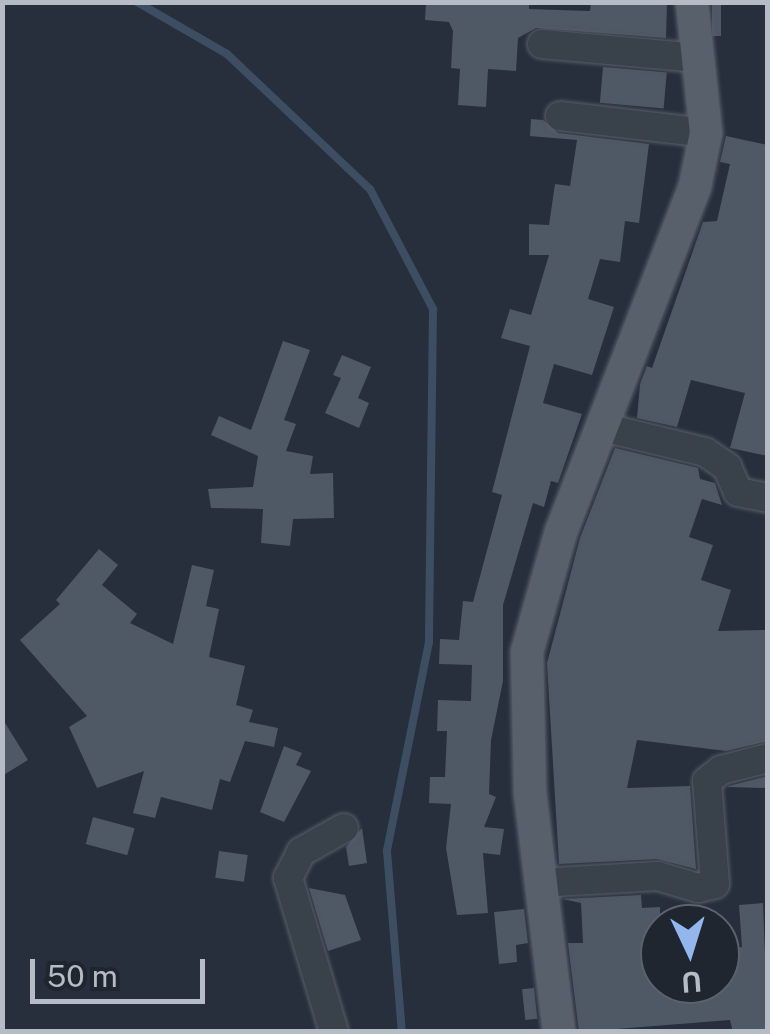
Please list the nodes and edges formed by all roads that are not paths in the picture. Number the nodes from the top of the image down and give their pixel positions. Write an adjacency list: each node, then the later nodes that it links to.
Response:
1 (692, 2): 3 (main road)
2 (542, 44): 3 (street)
3 (698, 58): 5 (main road)
4 (560, 116): 5 (street)
5 (706, 133): 6 (main road)
6 (606, 428): 7 (street); 10 (main road)
7 (768, 498)
8 (768, 758): 10 (street)
9 (344, 828): 11 (street)
10 (540, 883): 12 (main road)
11 (334, 1032)
12 (559, 1032)

